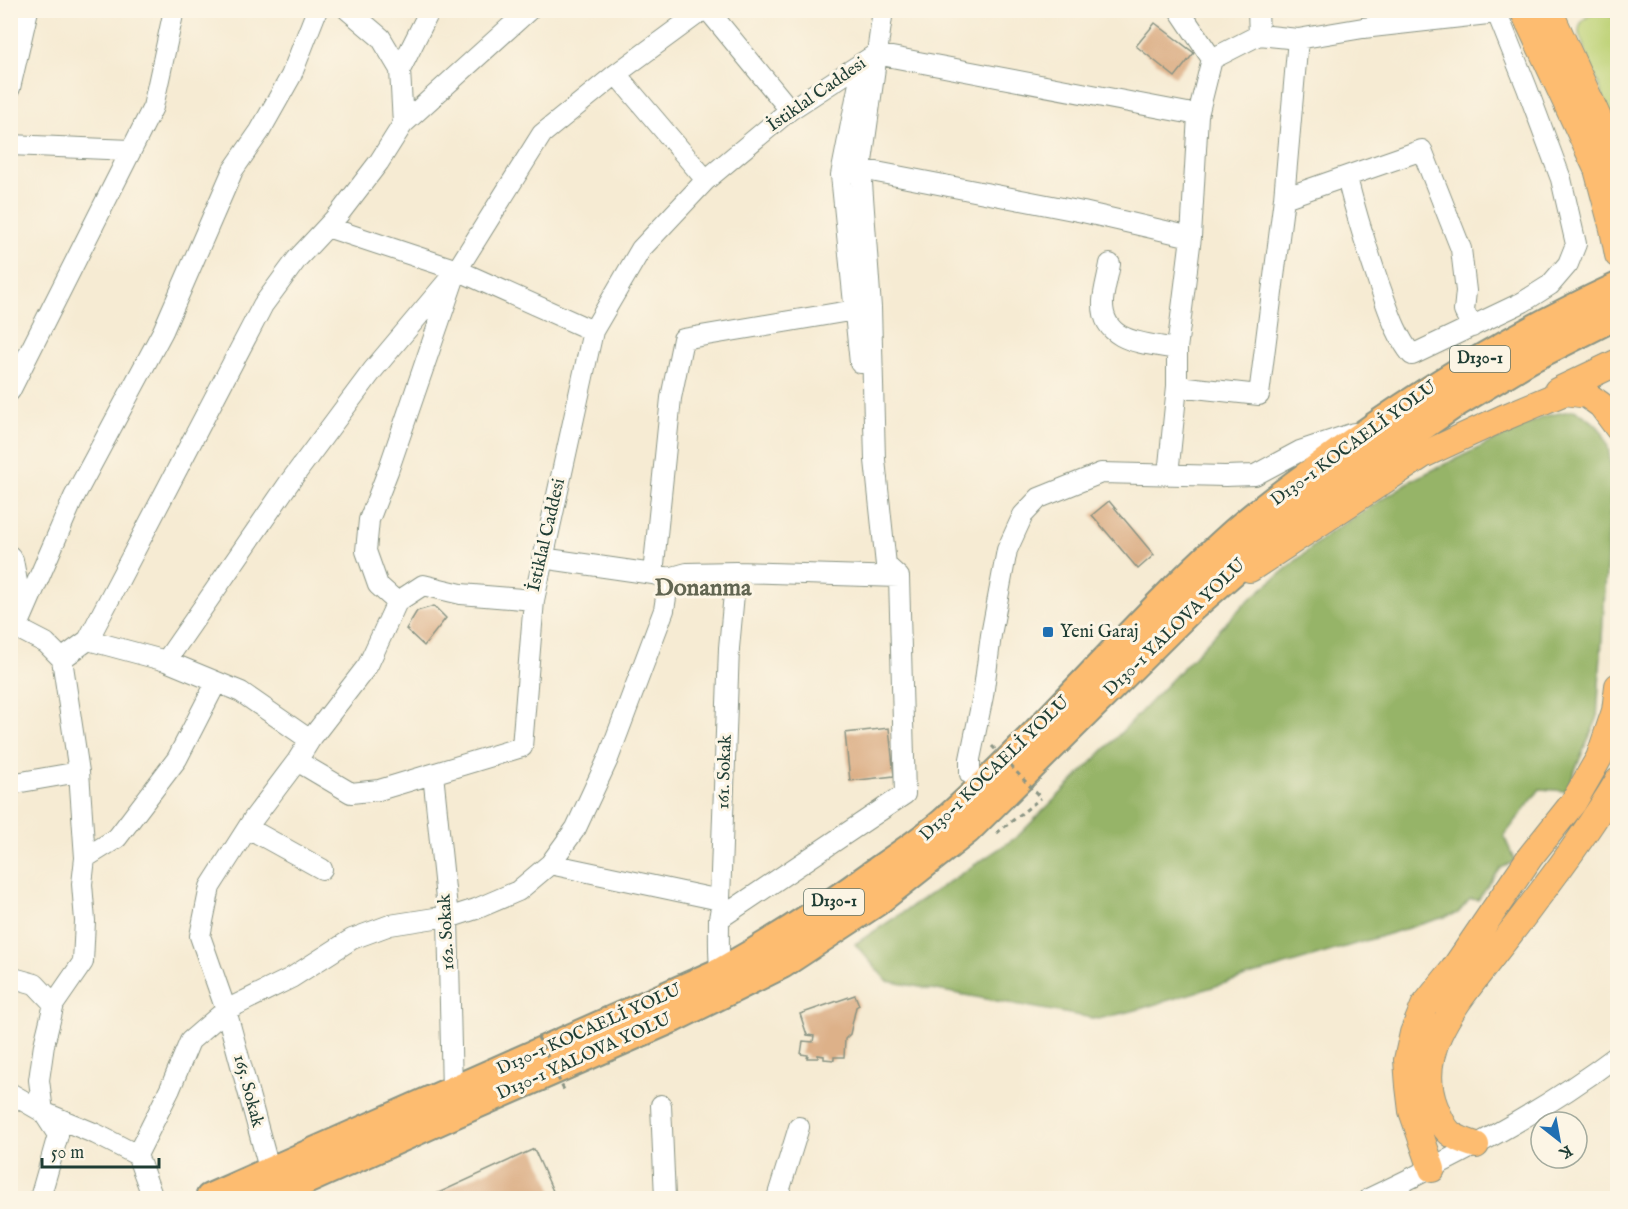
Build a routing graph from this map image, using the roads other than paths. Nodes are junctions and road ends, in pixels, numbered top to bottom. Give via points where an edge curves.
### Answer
1 (28, 10) edge
2 (174, 10) edge
3 (316, 10) edge
4 (348, 10) edge
5 (430, 10) edge
6 (529, 10) edge
7 (706, 10) edge
8 (874, 10) edge
9 (883, 10) edge
10 (1179, 10) edge
11 (1258, 10) edge
12 (1540, 14) edge
13 (1362, 19) edge
14 (1259, 35) junction
15 (1298, 39) junction
16 (869, 58) junction
17 (1212, 59) junction
18 (400, 70) junction
19 (616, 74) junction
20 (10, 88) edge
21 (789, 110) junction
22 (1198, 115) junction
23 (403, 123) junction
24 (10, 145) edge
25 (131, 150) junction
26 (1617, 165) edge
27 (861, 169) junction
28 (841, 175) junction
29 (1347, 178) junction
30 (706, 180) junction
31 (1284, 198) junction
32 (327, 227) junction
33 (1191, 237) junction
34 (1617, 255) edge
35 (1110, 264) dead end
36 (457, 270) junction
37 (1617, 286) edge
38 (863, 309) junction
39 (1617, 314) edge
40 (1472, 327) junction
41 (593, 331) junction
42 (1177, 349) junction
43 (1617, 362) edge
44 (1177, 386) junction
45 (10, 391) edge
46 (1387, 418) junction
47 (1503, 418) junction
48 (1617, 428) edge
49 (1168, 475) junction
50 (10, 556) edge
51 (542, 558) junction
52 (736, 572) junction
53 (661, 576) junction
54 (899, 577) junction
55 (534, 600) junction
56 (397, 602) junction
57 (1190, 609) junction
58 (14, 628) edge
59 (88, 640) junction
60 (62, 659) junction
61 (166, 661) junction
62 (216, 683) junction
63 (1617, 686) edge
64 (310, 740) junction
65 (297, 761) junction
66 (79, 772) junction
67 (433, 774) junction
68 (970, 774) dead end
69 (1617, 781) edge
70 (10, 784) edge
71 (248, 828) junction
72 (1530, 856) junction
73 (85, 858) junction
74 (550, 864) junction
75 (322, 868) dead end
76 (1555, 873) junction
77 (720, 910) junction
78 (448, 918) junction
79 (721, 972) junction
80 (10, 977) edge
81 (54, 1004) junction
82 (226, 1010) junction
83 (1617, 1055) edge
84 (452, 1090) junction
85 (10, 1093) edge
86 (661, 1105) dead end
87 (43, 1112) junction
88 (799, 1127) dead end
89 (1476, 1145) junction
90 (137, 1155) junction
91 (1432, 1169) junction
92 (268, 1185) edge
93 (237, 1193) edge
94 (40, 1198) edge
95 (153, 1198) edge
96 (210, 1198) edge
97 (665, 1198) edge
98 (777, 1198) edge
99 (1370, 1198) edge

1 - 20 street
2 - 25 street via 153,107
3 - 58 street via 291,76 233,170 163,331 74,497
4 - 18 street via 381,38
5 - 18 street
6 - 23 street
7 - 19 street
7 - 21 street
8 - 16 street
9 - 16 street
10 - 17 street
11 - 14 street
12 - 26 main road via 1611,146
12 - 34 main road via 1597,169
13 - 15 street
13 - 40 street via 1497,13 1561,179 1576,244 1568,264 1550,285
14 - 15 street
14 - 17 street
15 - 31 street
16 - 21 street, İstiklal Caddesi
16 - 22 street
16 - 27 street
16 - 28 street
17 - 22 street
18 - 23 street
19 - 30 street
19 - 36 street via 542,134
21 - 30 street, İstiklal Caddesi
22 - 33 street
23 - 32 street via 379,162
24 - 25 street
25 - 45 street
27 - 28 street
27 - 33 street
27 - 38 street
28 - 38 street
29 - 31 street
29 - 40 street via 1360,231 1401,342 1412,355
29 - 40 street via 1422,150 1461,249 1464,311
30 - 41 street, İstiklal Caddesi via 641,249
31 - 44 street via 1259,396
32 - 36 street
32 - 59 street via 263,305
33 - 42 street
35 - 42 street via 1103,303 1107,325 1122,339
36 - 41 street
36 - 56 street via 369,520 366,551 378,585
36 - 61 street via 373,370 291,480
37 - 46 highway, D130-1 KOCAELİ YOLU / D130-1 via 1500,348
38 - 53 street via 683,339 670,398
38 - 54 street via 886,565
39 - 57 highway, D130-1 YALOVA YOLU / D130-1 via 1520,364 1382,453 1311,503
41 - 51 street, İstiklal Caddesi
42 - 44 street
43 - 47 main road
44 - 49 street
46 - 49 street via 1300,451 1255,475
46 - 79 highway, D130-1 KOCAELİ YOLU / D130-1 via 1230,537 942,824 837,900
47 - 48 main road via 1565,392 1587,395 1602,405
47 - 57 main road via 1423,455
49 - 68 street via 1101,473 1039,498 1023,515 1007,550
50 - 58 street via 21,603
51 - 53 street
51 - 55 street, İstiklal Caddesi
52 - 53 street
52 - 54 street
52 - 77 street, 161. Sokak via 729,648
53 - 74 street via 664,610 608,759 576,828
54 - 77 street via 905,794
55 - 56 street, İstiklal Caddesi via 461,594 423,585
55 - 67 street via 522,747
56 - 64 street via 368,665
57 - 92 highway, D130-1 YALOVA YOLU / D130-1 via 968,830 876,902 782,964 673,1018 456,1113
58 - 60 street via 46,643
59 - 60 street
59 - 61 street
60 - 66 street
61 - 62 street
62 - 64 street via 241,692
62 - 73 street via 177,759 117,838
63 - 72 main road via 1615,711 1599,758 1573,803
64 - 65 street
65 - 67 street via 351,793 379,790
65 - 71 street
66 - 70 street
66 - 73 street
67 - 78 street, 162. Sokak
69 - 76 main road
71 - 75 street
71 - 82 street via 210,887 200,936
72 - 76 street via 1530,866 1539,874
72 - 91 main road via 1424,1006 1413,1033 1407,1060 1408,1086 1412,1111
73 - 81 street via 83,962
74 - 77 street
74 - 78 street via 518,891
76 - 89 main road via 1451,1010 1438,1036 1430,1064 1430,1095 1452,1137
77 - 79 street, 161. Sokak
78 - 82 street via 390,925 352,939 291,978
78 - 84 street, 162. Sokak
79 - 84 highway, D130-1 KOCAELİ YOLU / D130-1
80 - 81 street via 35,984
81 - 87 street via 39,1080
82 - 90 street via 190,1041
82 - 92 street, 165. Sokak
83 - 89 street via 1515,1125
84 - 92 highway, D130-1 KOCAELİ YOLU / D130-1
85 - 87 street
86 - 97 street
87 - 90 street
87 - 94 street via 58,1135
88 - 98 street
89 - 91 street
90 - 95 street
91 - 99 street
92 - 93 highway, D130-1 KOCAELİ YOLU / D130-1
93 - 96 highway, D130-1 KOCAELİ YOLU / D130-1

